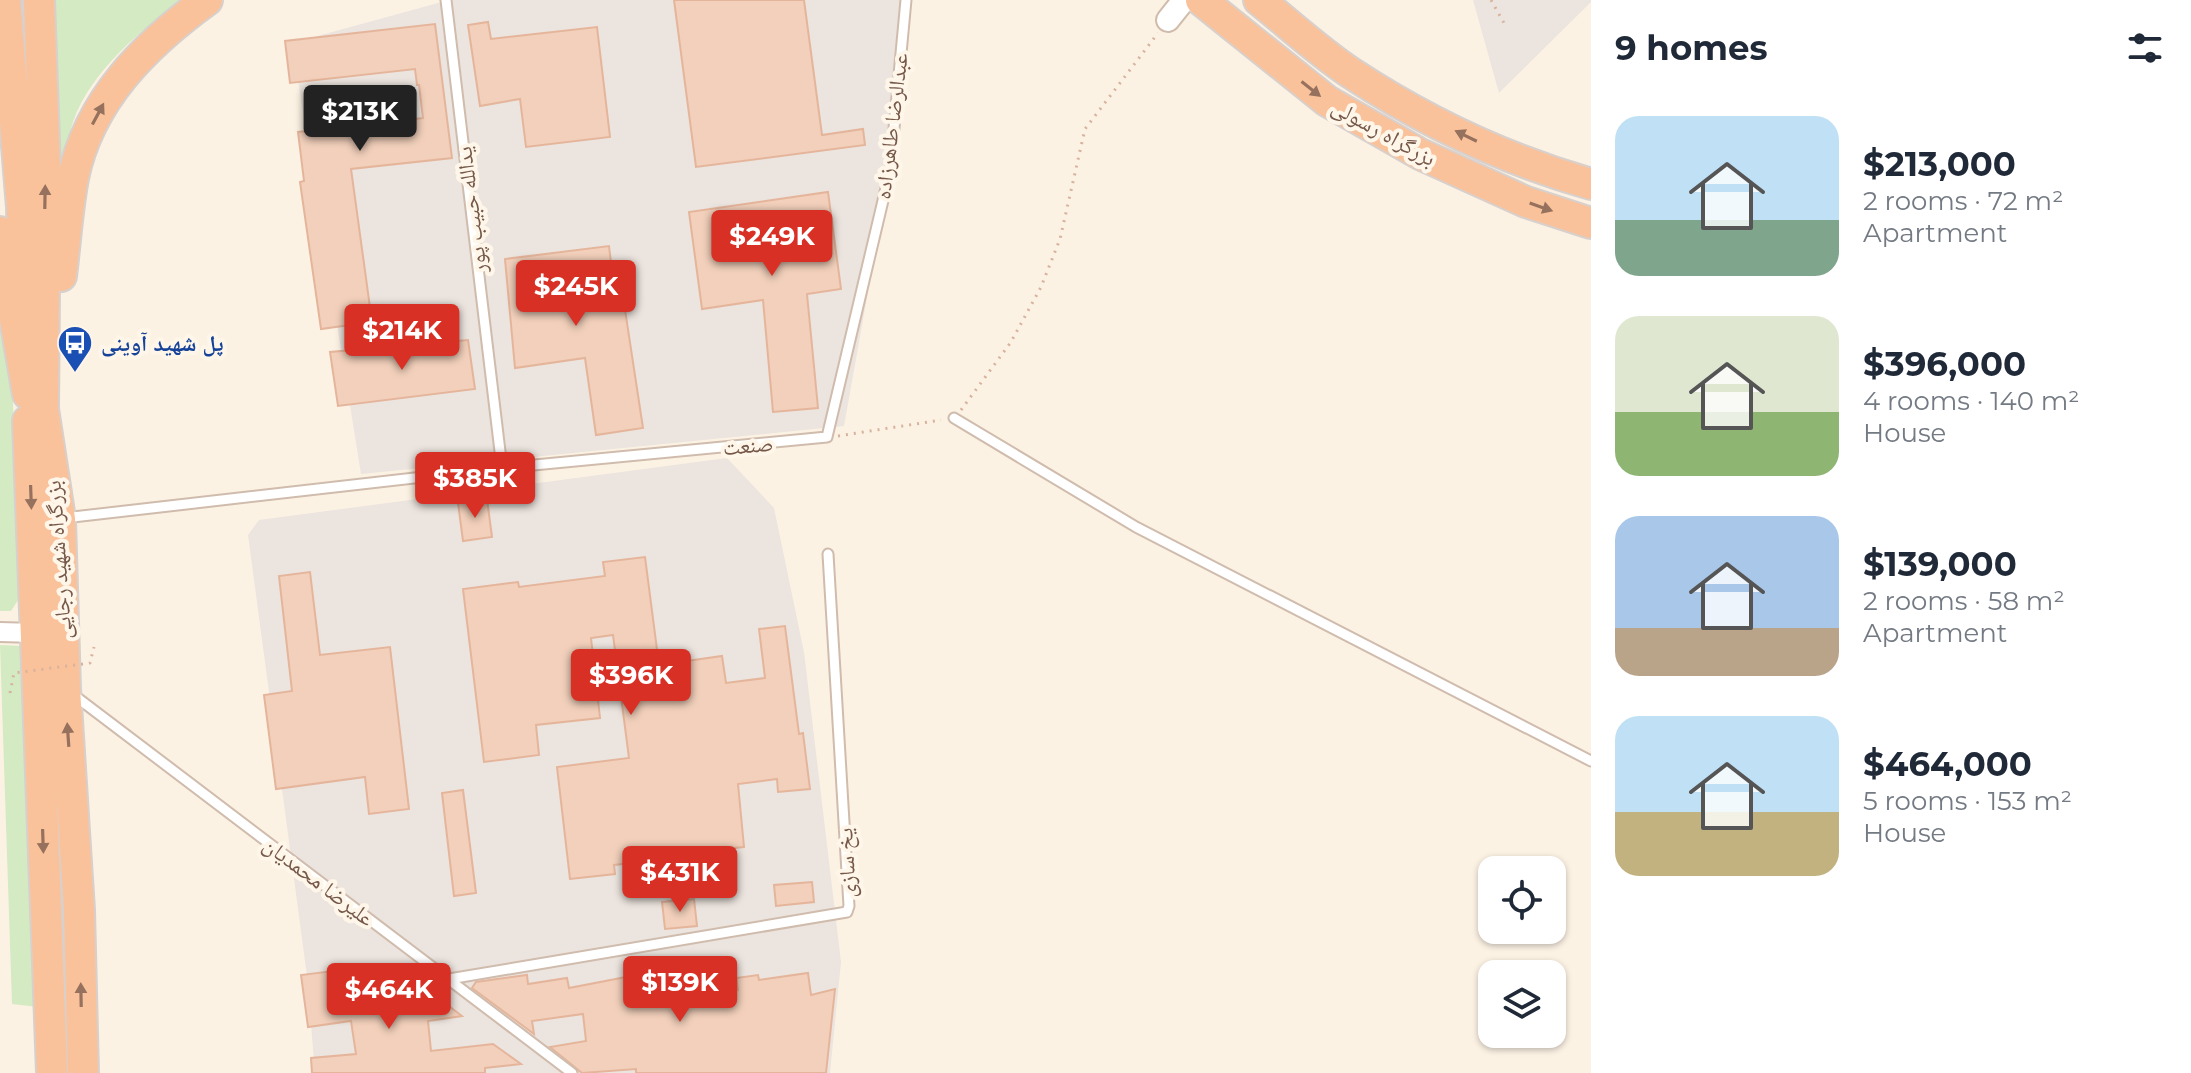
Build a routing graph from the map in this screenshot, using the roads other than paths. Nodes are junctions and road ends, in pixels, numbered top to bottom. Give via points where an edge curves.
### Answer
1 (5, 0) edge
2 (39, 0) edge
3 (207, 0) edge
4 (446, 0) edge
5 (906, 0) edge
6 (1184, 0) edge
7 (1201, 0) edge
8 (1269, 8) edge
9 (1168, 20) road end
10 (1591, 184) edge
11 (1591, 223) edge
12 (0, 232) edge
13 (35, 402) junction
14 (954, 418) road end
15 (827, 437) joint
16 (502, 468) junction
17 (60, 519) junction
18 (828, 554) dead end
19 (0, 632) edge
20 (35, 633) junction
21 (65, 689) junction
22 (1591, 761) edge
23 (449, 979) junction
24 (52, 1073) edge
25 (83, 1073) edge
26 (572, 1073) edge

1 - 13 highway, بزرگراه شهید رجایی
13 -> 2 highway, بزرگراه شهید رجایی via 45,169
13 -> 3 highway via 73,176 83,148 114,86 137,58
4 - 16 lane, یدالله حبیب پور
5 - 15 lane, عبدالرضا طاهرزاده via 890,171
6 - 9 street
7 -> 11 highway, بزرگراه رسولی via 1327,101 1420,154 1526,202
10 -> 8 highway, بزرگراه رسولی via 1497,151 1412,111 1349,71
12 - 13 highway
13 - 17 highway, بزرگراه شهید رجایی
13 -> 20 highway, بزرگراه شهید رجایی
14 - 22 lane via 1136,527
15 - 16 lane, صنعت
16 - 17 lane, صنعت
17 - 21 highway, بزرگراه شهید رجایی
18 - 23 lane, یخ سازی via 847,912
19 - 20 street
20 -> 24 highway, بزرگراه شهید رجایی
21 - 23 lane, علیرضا محمدیان
25 -> 21 highway, بزرگراه شهید رجایی
23 - 26 lane, علیرضا محمدیان

